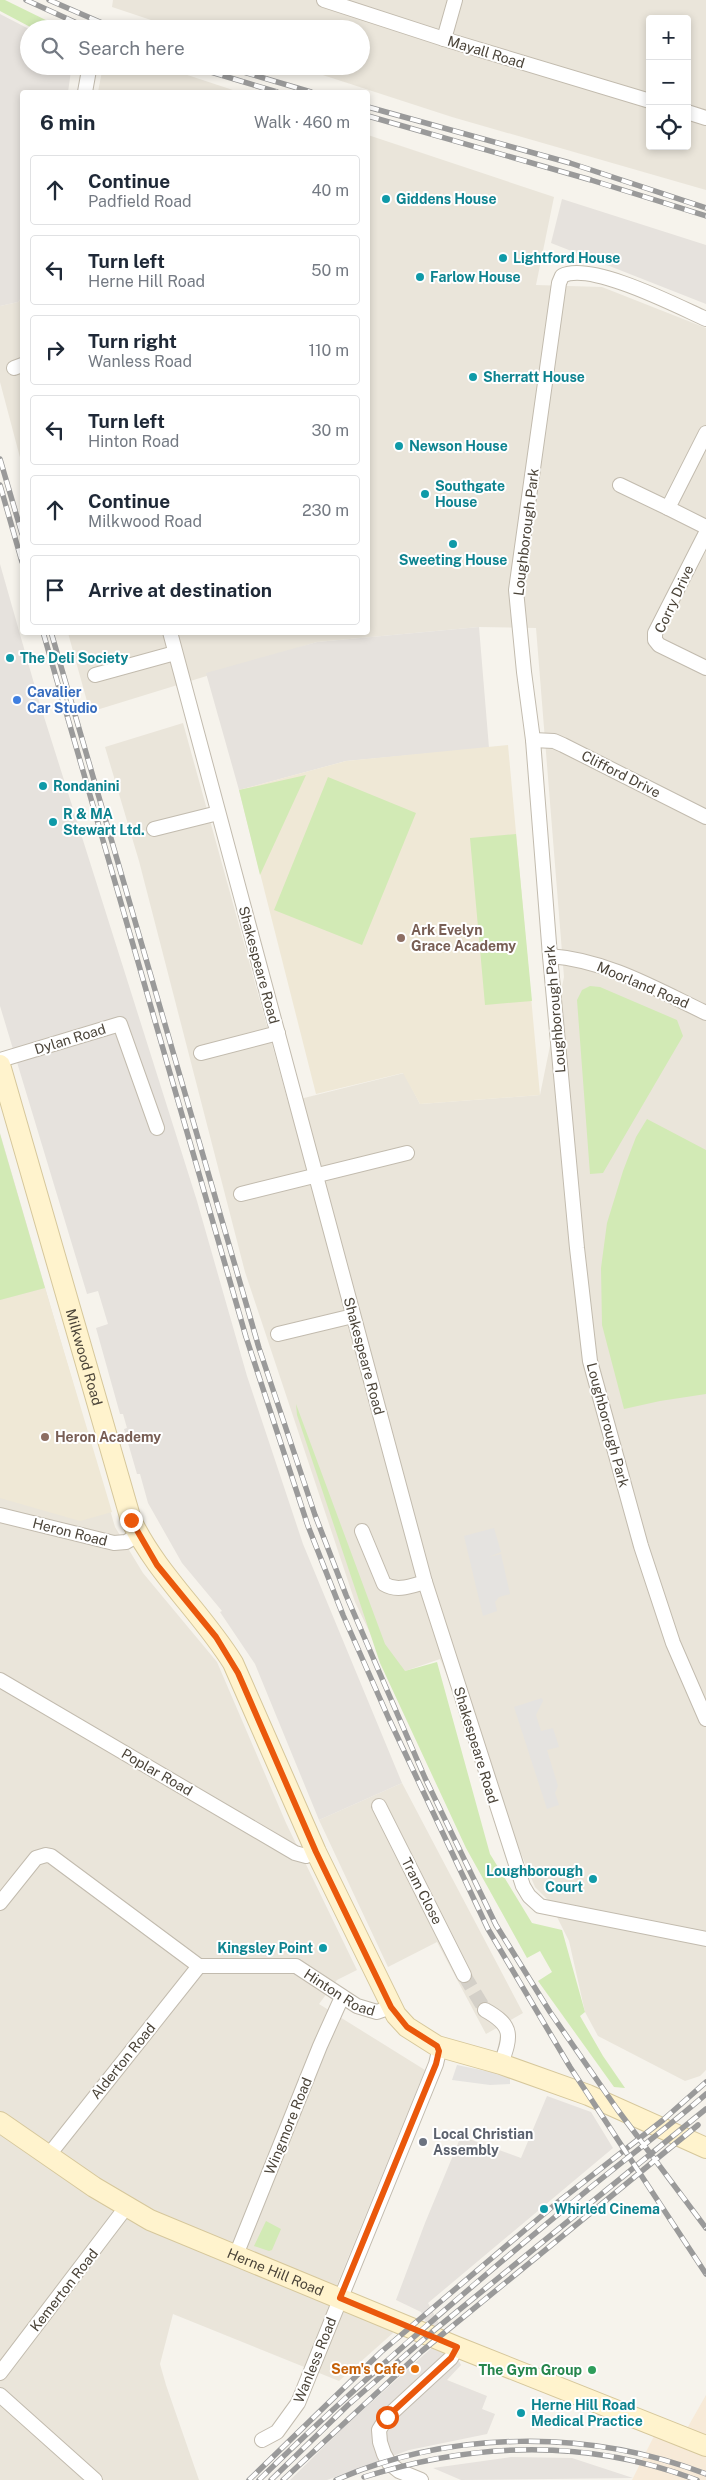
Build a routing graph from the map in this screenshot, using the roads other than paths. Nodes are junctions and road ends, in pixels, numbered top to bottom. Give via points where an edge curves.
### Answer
1 (324, 0) edge
2 (455, 0) edge
3 (444, 40) junction
4 (88, 75) edge
5 (85, 90) edge
6 (646, 100) edge
7 (691, 113) edge
8 (706, 118) edge
9 (706, 319) edge
10 (706, 433) edge
11 (620, 485) dead end
12 (668, 508) junction
13 (706, 527) edge
14 (706, 533) edge
15 (171, 635) edge
16 (175, 653) junction
17 (706, 668) edge
18 (94, 675) dead end
19 (534, 740) junction
20 (218, 813) junction
21 (706, 817) edge
22 (154, 829) dead end
23 (550, 956) junction
24 (706, 1013) edge
25 (278, 1033) junction
26 (201, 1053) dead end
27 (0, 1060) edge
28 (0, 1065) edge
29 (157, 1128) dead end
30 (406, 1153) dead end
31 (316, 1176) junction
32 (241, 1194) dead end
33 (353, 1316) junction
34 (278, 1334) dead end
35 (0, 1515) edge
36 (362, 1531) dead end
37 (138, 1535) junction
38 (425, 1582) junction
39 (0, 1680) edge
40 (703, 1702) edge
41 (706, 1719) edge
42 (379, 1806) dead end
43 (316, 1852) junction
44 (0, 1903) edge
45 (706, 1939) edge
46 (199, 1966) junction
47 (464, 1975) tunnel mouth
48 (342, 1998) junction
49 (391, 2007) junction
50 (486, 2010) tunnel mouth
51 (437, 2046) junction
52 (500, 2064) junction
53 (0, 2122) edge
54 (706, 2148) edge
55 (48, 2156) junction
56 (127, 2206) junction
57 (236, 2255) junction
58 (340, 2298) junction
59 (457, 2347) junction
60 (0, 2373) edge
61 (0, 2396) edge
62 (262, 2440) dead end
63 (706, 2446) edge
64 (94, 2480) edge
65 (421, 2480) edge

1 - 3 street, Mayall Road
2 - 3 street
3 - 6 street, Mayall Road
4 - 5 street
7 - 8 street
9 - 19 street, Loughborough Park via 641,289 613,281 570,272 562,276 559,283 516,590
10 - 12 street
11 - 12 street
12 - 13 street
14 - 17 street, Corry Drive via 655,633 655,640
15 - 16 street, Shakespeare Road
16 - 18 street
16 - 20 street, Shakespeare Road
19 - 21 street, Clifford Drive via 563,745
19 - 23 street, Loughborough Park
20 - 22 street
20 - 25 street, Shakespeare Road
23 - 24 street, Moorland Road via 609,969
23 - 40 street, Loughborough Park via 590,1362 673,1643
25 - 26 street
25 - 31 street, Shakespeare Road
27 - 29 street, Dylan Road via 120,1024
28 - 37 main road, Milkwood Road via 123,1494
30 - 31 street
31 - 32 street
31 - 33 street, Shakespeare Road
33 - 34 street
33 - 38 street, Shakespeare Road
35 - 37 street, Heron Road via 114,1543 126,1542
36 - 38 street via 384,1584 400,1588
37 - 43 main road, Milkwood Road via 162,1573 212,1632 233,1663
38 - 45 street, Shakespeare Road via 503,1829 529,1896 540,1906 557,1911
39 - 43 street, Poplar Road via 295,1853 306,1856
40 - 41 street, Loughborough Park
42 - 47 street, Tram Close
43 - 49 main road, Milkwood Road
44 - 46 street via 36,1858 51,1856
46 - 48 street, Hinton Road via 296,1966
46 - 55 street, Alderton Road
48 - 49 street, Hinton Road via 369,2010 381,2012
48 - 57 street, Wingmore Road
49 - 51 main road, Hinton Road via 407,2027
50 - 52 street via 500,2018 508,2029 509,2038
51 - 52 main road, Hinton Road
51 - 58 street, Wanless Road via 436,2064
52 - 54 main road, Hinton Road via 588,2095
53 - 55 main road, Herne Hill Road
55 - 56 main road, Herne Hill Road
56 - 57 main road, Herne Hill Road via 172,2230
56 - 60 street, Kemerton Road
57 - 58 main road, Herne Hill Road
58 - 59 main road, Herne Hill Road
58 - 62 street, Wanless Road via 298,2403 277,2432
59 - 63 main road, Herne Hill Road
59 - 65 street via 451,2358 387,2417 379,2430 380,2442 389,2463
61 - 64 street

